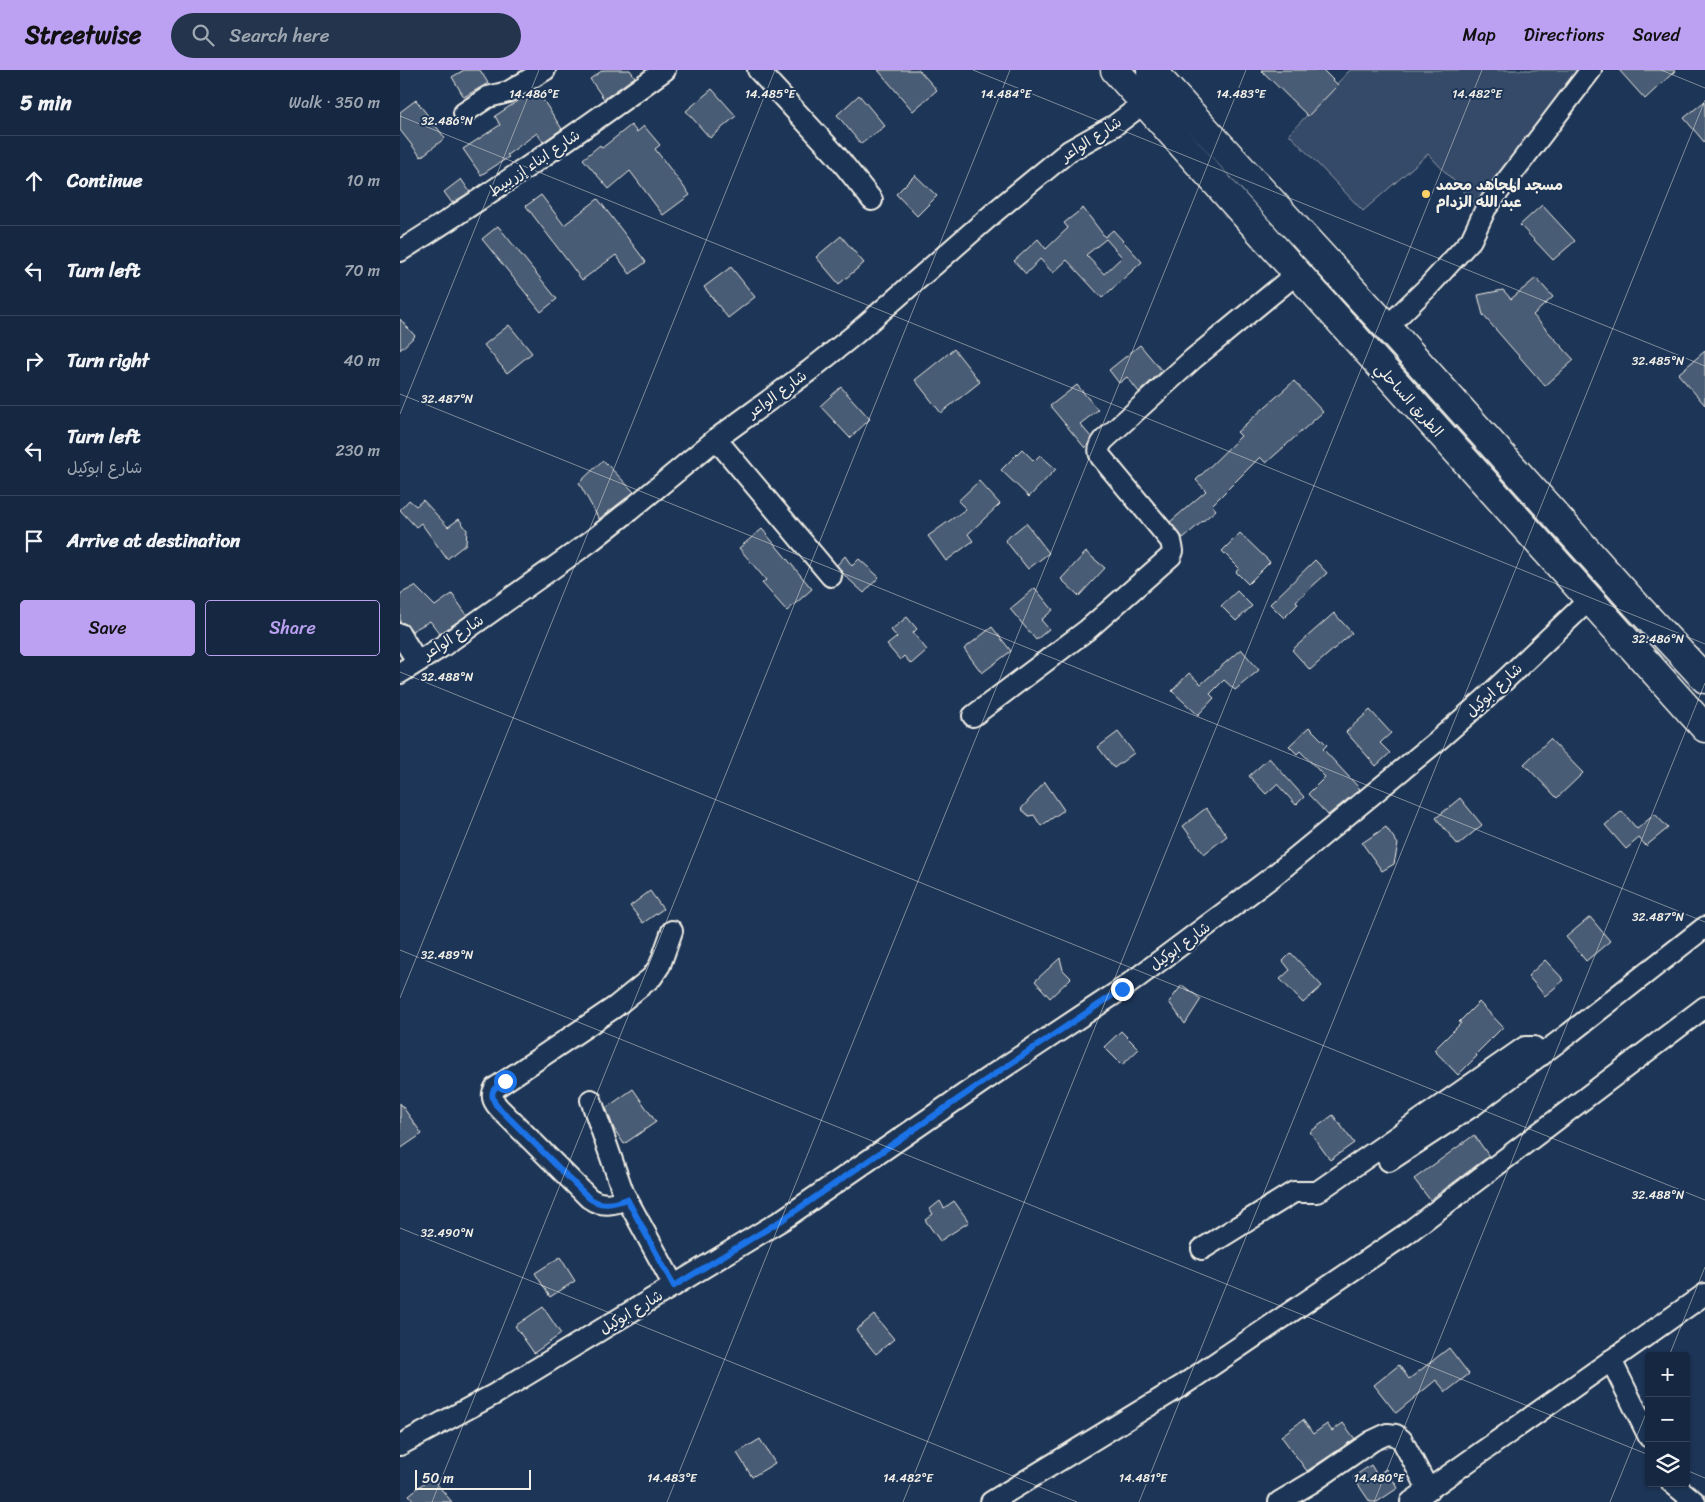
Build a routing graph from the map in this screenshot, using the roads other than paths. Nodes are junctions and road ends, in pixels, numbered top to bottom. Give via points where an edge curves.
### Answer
1 (545, 70) edge
2 (665, 70) edge
3 (758, 70) edge
4 (1115, 70) edge
5 (1151, 70) edge
6 (1591, 70) edge
7 (1144, 103) junction
8 (464, 113) dead end
9 (872, 200) dead end
10 (400, 251) edge
11 (1296, 274) junction
12 (1387, 327) junction
13 (716, 439) junction
14 (830, 576) dead end
15 (1590, 599) junction
16 (400, 634) edge
17 (417, 661) junction
18 (400, 672) edge
19 (1705, 679) edge
20 (973, 716) dead end
21 (1705, 728) edge
22 (1705, 926) edge
23 (672, 931) dead end
24 (1705, 1007) edge
25 (1542, 1054) junction
26 (591, 1100) dead end
27 (1389, 1161) dead end
28 (627, 1199) junction
29 (1202, 1249) dead end
30 (674, 1286) junction
31 (1705, 1294) edge
32 (1611, 1360) junction
33 (1645, 1429) edge
34 (400, 1445) edge
35 (1677, 1487) edge
36 (1428, 1490) junction
37 (991, 1502) edge
38 (1279, 1502) edge
39 (1411, 1502) edge
40 (1695, 1502) edge

1 - 8 street via 508,92 488,97
2 - 10 street, شارع ابناء إزريبيط via 578,133
3 - 9 street via 836,155
4 - 7 highway, الطريق الساحلي
5 - 12 highway
6 - 12 street via 1486,208 1470,240
7 - 11 highway, الطريق الساحلي
7 - 13 street, شارع الواعر via 1069,151 846,341
11 - 15 highway, الطريق الساحلي
11 - 20 street via 1193,359 1099,447 1101,457 1171,541 1171,556 1087,630
12 - 19 highway
13 - 14 street
13 - 17 street, شارع الواعر via 591,541
15 - 21 highway, الطريق الساحلي
15 - 30 street, شارع ابوكيل via 1460,722 1208,926 1122,989 782,1220
16 - 17 street
17 - 18 street, شارع الواعر
22 - 25 street
23 - 28 street via 660,965 652,977 615,1007 495,1088 492,1094 501,1110 589,1198 604,1204
24 - 37 street via 1406,1234 1183,1386
25 - 27 street via 1474,1105
25 - 29 street via 1534,1047 1524,1047 1317,1192 1294,1192
26 - 28 street
28 - 30 street
30 - 34 street, شارع ابوكيل via 495,1394
31 - 32 street
32 - 33 street
32 - 36 street
35 - 40 street
36 - 38 street via 1402,1440 1387,1434
36 - 39 street

